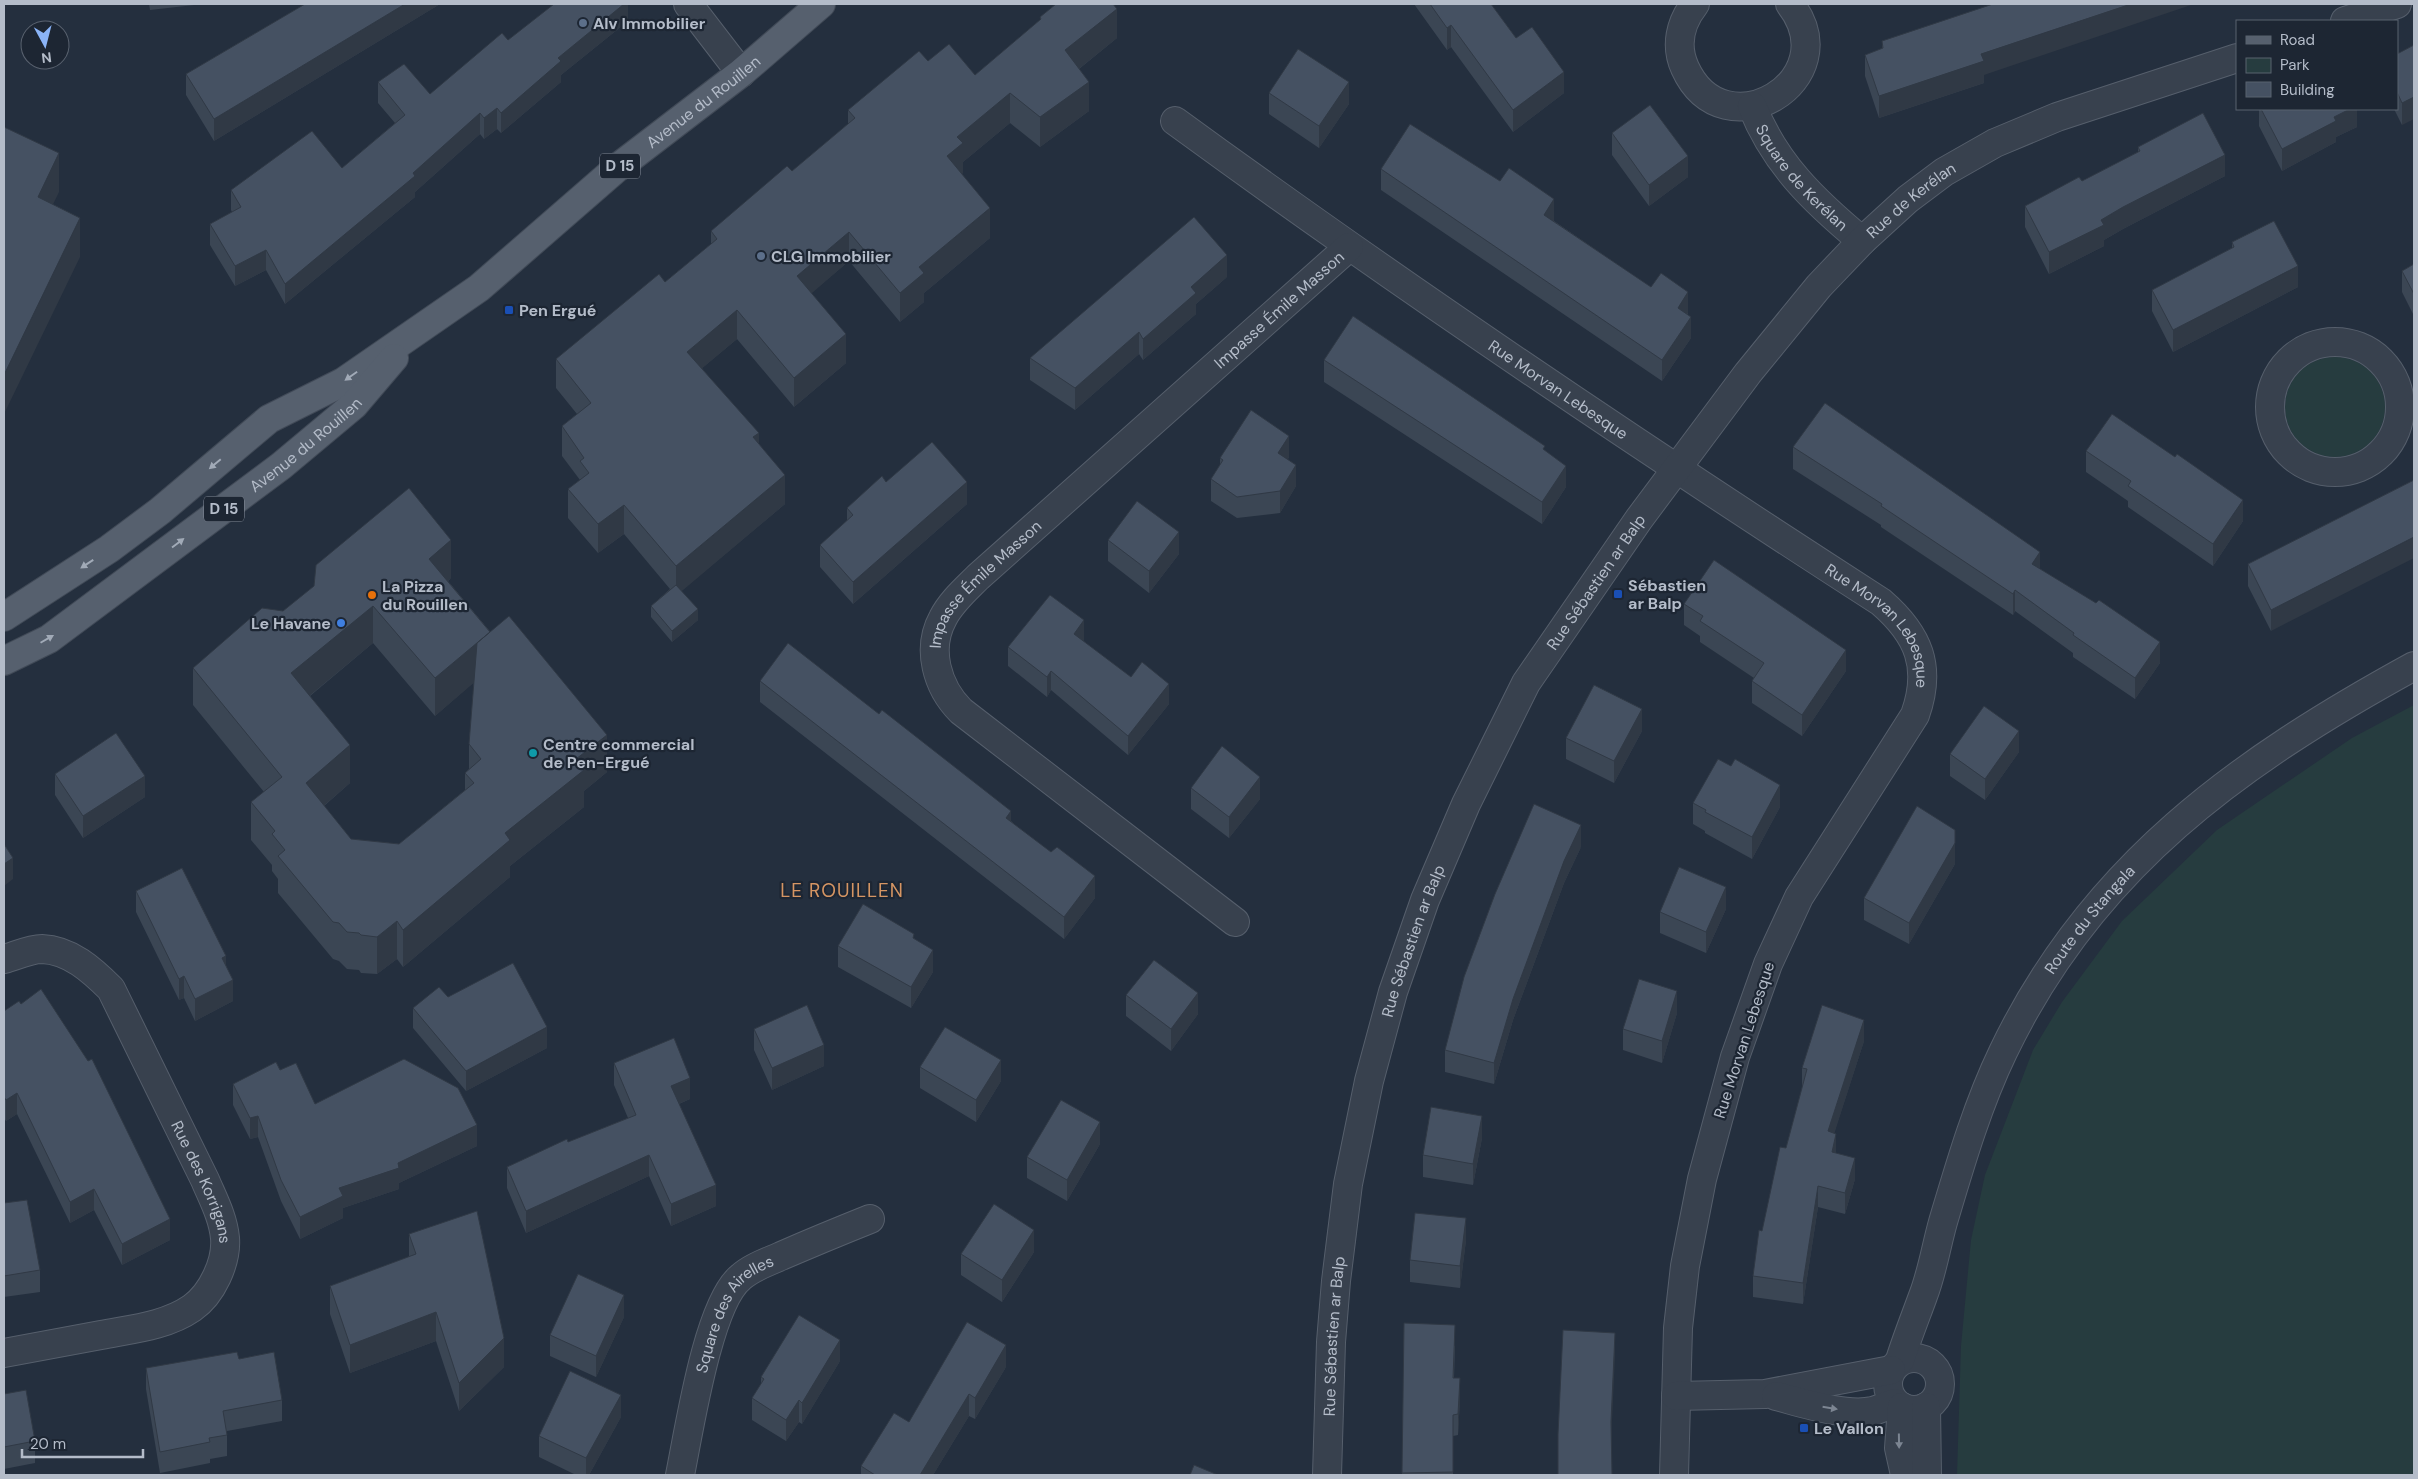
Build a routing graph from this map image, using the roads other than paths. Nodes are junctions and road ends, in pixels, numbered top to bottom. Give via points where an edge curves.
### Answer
1 (688, 4) edge
2 (822, 4) edge
3 (1695, 4) edge
4 (1790, 4) edge
5 (2397, 4) edge
6 (2348, 20) edge
7 (2236, 58) edge
8 (741, 72) junction
9 (1752, 106) junction
10 (1175, 121) dead end
11 (1862, 241) junction
12 (1349, 247) junction
13 (420, 329) junction
14 (2406, 429) edge
15 (1675, 469) junction
16 (4, 617) edge
17 (4, 661) edge
18 (2414, 666) edge
19 (1235, 922) dead end
20 (4, 959) edge
21 (870, 1219) dead end
22 (1923, 1296) junction
23 (4, 1353) edge
24 (1929, 1362) junction
25 (1895, 1365) junction
26 (1765, 1394) junction
27 (1676, 1396) junction
28 (1908, 1406) junction
29 (680, 1475) edge
30 (1328, 1475) edge
31 (1674, 1475) edge
32 (1904, 1475) edge
33 (1927, 1475) edge

1 - 8 street
2 - 8 main road, Avenue du Rouillen / D 15
3 - 9 street, Square de Kerélan via 1683,25 1679,45 1681,59 1691,80 1700,90 1726,105
4 - 9 street, Square de Kerélan via 1797,13 1805,44 1800,68 1795,79 1775,98
5 - 6 street
7 - 11 street, Rue de Kerélan via 2058,117 1995,143 1926,185
8 - 13 main road, Avenue du Rouillen / D 15 via 617,168 479,288
9 - 11 street, Square de Kerélan via 1779,159 1827,212
10 - 12 street, Rue Morvan Lebesque
11 - 15 street, Rue de Kerélan via 1780,333
12 - 15 street, Rue Morvan Lebesque
12 - 19 street, Impasse Émile Masson via 978,577 944,616 935,639 938,675 957,706
13 -> 16 main road, Avenue du Rouillen / D 15 via 343,382 269,419 160,511 109,549
17 -> 13 main road, Avenue du Rouillen / D 15 via 49,639 281,466 354,406
14 - 14 street via 2369,463 2349,471 2329,472 2308,467 2291,455 2278,438 2271,418 2270,397 2275,380 2285,364 2316,344 2334,341 2353,344 2384,362 2394,378
15 - 27 street, Rue Morvan Lebesque via 1901,619 1914,639 1921,660 1923,682 1915,716 1799,897 1752,1006 1711,1141 1689,1245 1680,1297
15 - 30 street, Rue Sébastien ar Balp via 1526,682 1443,853 1405,952 1370,1081 1348,1184 1332,1342
18 - 22 street, Route du Stangala via 2284,742 2184,816 2132,866 2082,923 2023,1012 2002,1054 1957,1176
20 - 23 street, Rue des Korrigans via 41,949 72,957 91,969 111,989 205,1180 219,1212 225,1239 221,1265 208,1293 193,1308 176,1317 134,1329
21 - 29 street, Square des Airelles via 760,1266 732,1284 723,1300 706,1352
22 - 24 street, Route du Stangala
22 - 25 street, Route du Stangala
24 - 25 street via 1912,1357
24 - 28 street via 1935,1368 1940,1385 1934,1401
25 - 26 street
25 - 28 street via 1887,1387
26 - 27 street
26 -> 28 street via 1860,1412
27 - 31 street, Rue Morvan Lebesque
28 -> 32 street via 1899,1448
28 - 33 street

